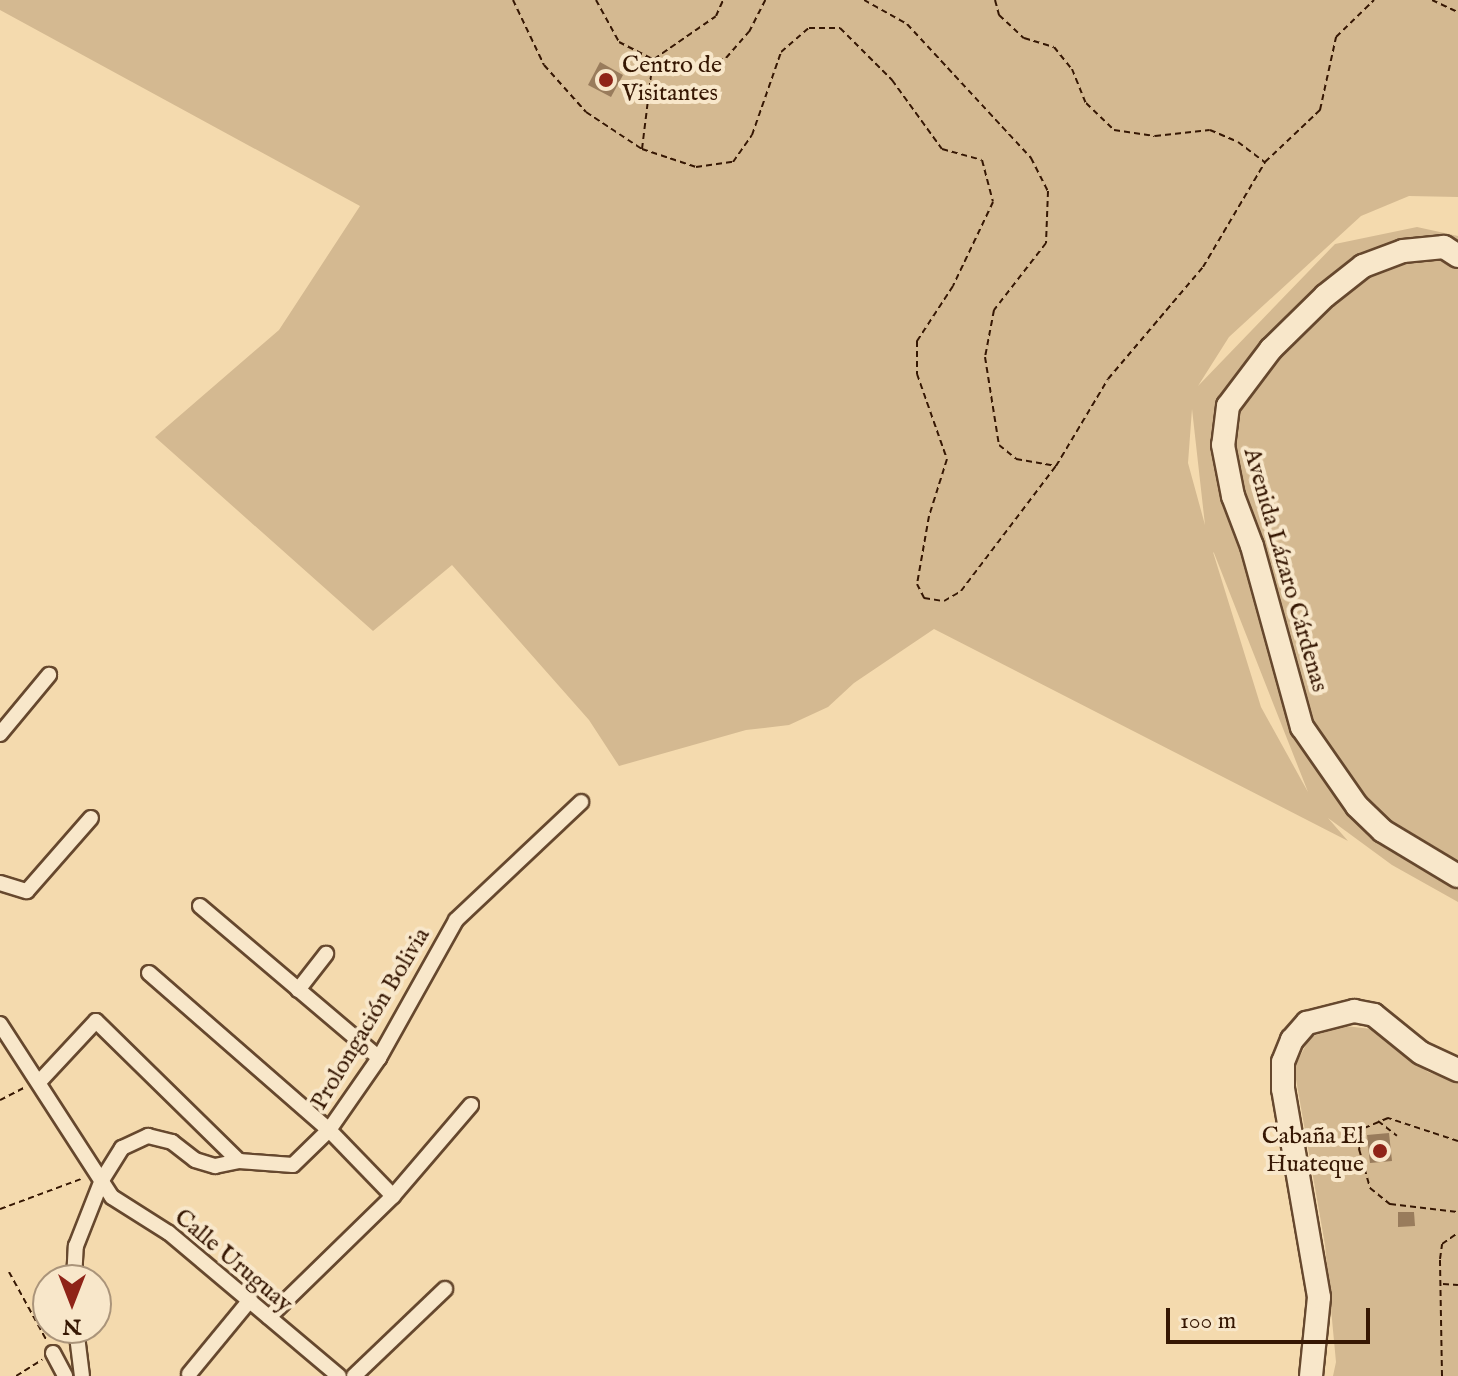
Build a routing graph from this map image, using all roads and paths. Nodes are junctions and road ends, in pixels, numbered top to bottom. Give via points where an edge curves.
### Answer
1 (513, 0) edge
2 (596, 0) edge
3 (723, 0) edge
4 (765, 0) edge
5 (864, 0) edge
6 (995, 0) edge
7 (1374, 0) edge
8 (1432, 0) edge
9 (1458, 12) edge
10 (653, 59) junction
11 (642, 149) junction
12 (1265, 162) junction
13 (1458, 256) edge
14 (1056, 466) junction
15 (49, 675) dead end
16 (0, 734) edge
17 (581, 802) dead end
18 (91, 818) dead end
19 (1458, 876) edge
20 (0, 883) edge
21 (200, 906) dead end
22 (326, 954) dead end
23 (149, 973) dead end
24 (298, 990) junction
25 (0, 1024) edge
26 (379, 1058) junction
27 (1458, 1070) edge
28 (40, 1081) junction
29 (0, 1100) edge
30 (471, 1105) dead end
31 (1378, 1120) junction
32 (329, 1130) junction
33 (1397, 1136) dead end
34 (1458, 1141) edge
35 (1367, 1142) dead end
36 (1361, 1143) junction
37 (239, 1161) junction
38 (99, 1176) junction
39 (393, 1196) junction
40 (0, 1209) edge
41 (1458, 1212) edge
42 (1458, 1233) edge
43 (75, 1264) edge
44 (9, 1272) dead end
45 (1442, 1284) junction
46 (1458, 1285) edge
47 (445, 1289) dead end
48 (250, 1300) junction
49 (269, 1317) junction
50 (78, 1344) edge
51 (53, 1353) junction
52 (186, 1372) edge
53 (16, 1376) edge
54 (65, 1376) edge
55 (82, 1376) edge
56 (339, 1376) edge
57 (354, 1376) edge
58 (1311, 1376) edge
59 (1442, 1376) edge

1 - 11 path via 544,65 586,112
2 - 10 path via 619,42
3 - 10 path via 716,16
4 - 10 path via 749,32 726,58 699,69
5 - 14 path via 907,24 1031,158 1048,191 1046,243 994,310 985,357 999,445 1016,459
6 - 12 path via 999,15 1024,38 1054,47 1072,69 1086,103 1114,130 1155,136 1210,130
7 - 12 path via 1336,37 1320,110
8 - 9 path
10 - 11 path
11 - 14 path via 696,167 733,162 752,135 781,52 809,28 840,28 892,80 942,149 982,160 993,202 953,286 917,341 917,374 947,459 929,516 917,584 924,598 944,601 961,591
12 - 14 path via 1203,267 1108,379
13 - 19 main road, Avenida Lázaro Cárdenas via 1444,247 1403,251 1363,266 1325,296 1271,349 1228,406 1223,445 1302,727 1357,806 1383,831
15 - 16 street
17 - 26 street, Prolongación Bolivia via 456,920
18 - 20 street via 27,891
21 - 24 street
22 - 24 street
23 - 32 street
24 - 26 street
25 - 28 street, Calle Uruguay
26 - 32 street, Prolongación Bolivia
27 - 58 main road via 1421,1053 1374,1015 1354,1011 1307,1023 1292,1040 1283,1062 1283,1089 1319,1297
28 - 29 path
28 - 37 street via 96,1021
28 - 38 street, Calle Uruguay
30 - 39 street
31 - 33 path
31 - 34 path
31 - 36 path via 1364,1128
32 - 37 street, Prolongación Bolivia via 293,1165
32 - 39 street
35 - 36 path
36 - 41 path via 1370,1188 1390,1204
37 - 38 street, Prolongación Bolivia via 215,1166 195,1160 172,1142 148,1136 122,1148
38 - 40 path
38 - 43 street, Prolongación Bolivia
38 - 48 street, Calle Uruguay via 112,1197 169,1233
39 - 49 street
42 - 45 path via 1442,1244
44 - 51 path
45 - 46 path
45 - 59 path
47 - 57 street
48 - 49 street, Calle Uruguay
48 - 52 street
49 - 56 street, Calle Uruguay
50 - 55 street
51 - 53 path
51 - 54 street

